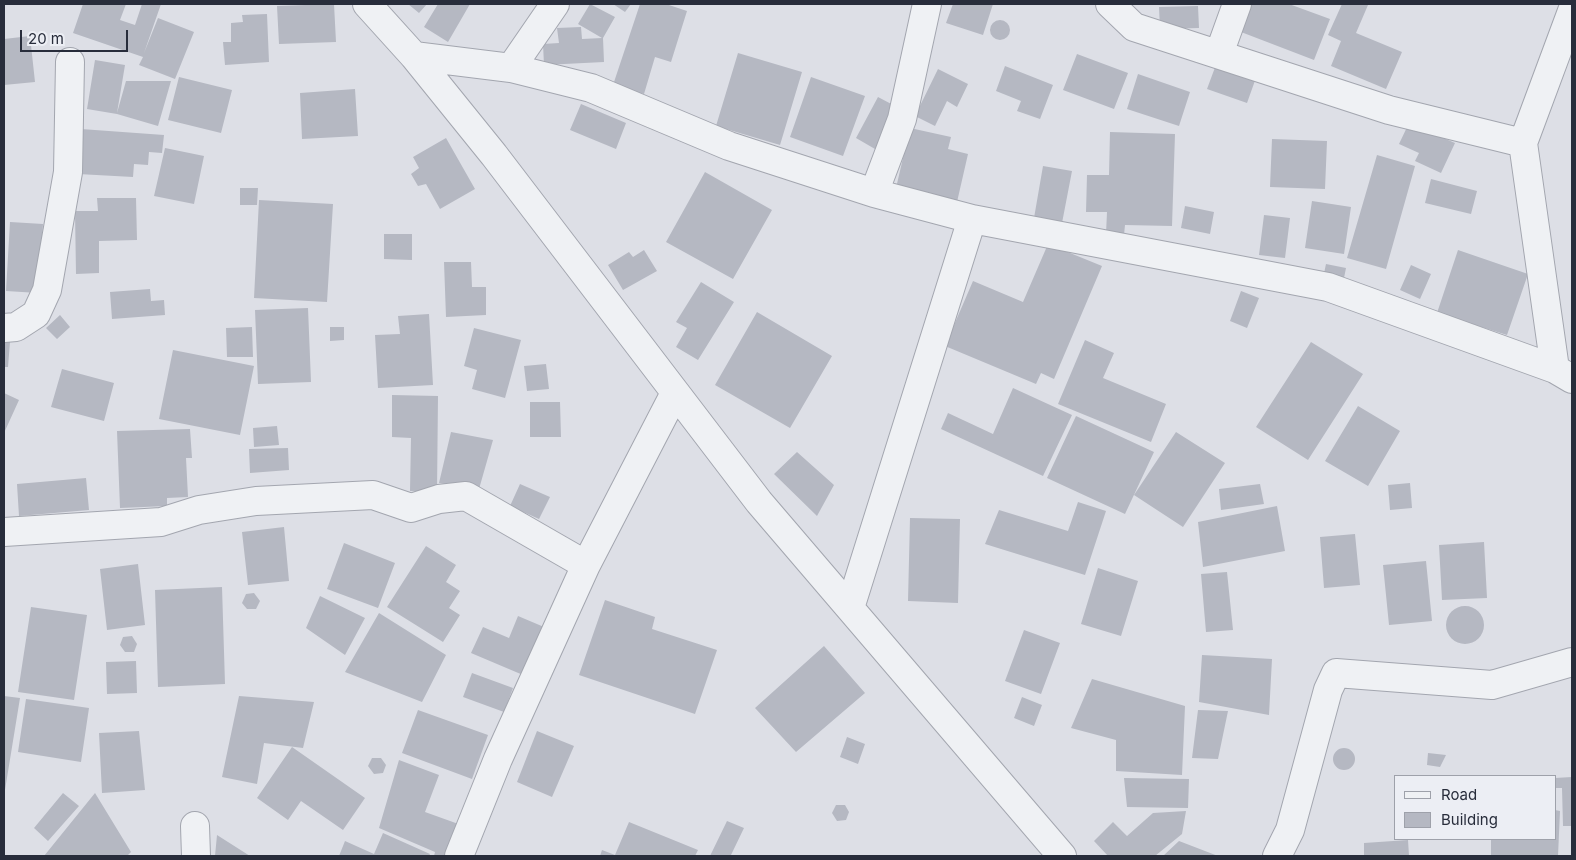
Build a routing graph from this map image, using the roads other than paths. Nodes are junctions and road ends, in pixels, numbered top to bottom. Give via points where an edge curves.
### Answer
1 (368, 4) edge
2 (555, 4) edge
3 (927, 4) edge
4 (1110, 4) edge
5 (1237, 4) edge
6 (1572, 11) edge
7 (1219, 54) junction
8 (414, 56) junction
9 (70, 62) dead end
10 (510, 68) junction
11 (1523, 143) junction
12 (874, 193) junction
13 (972, 219) junction
14 (4, 328) edge
15 (1564, 374) edge
16 (675, 393) junction
17 (4, 532) edge
18 (586, 565) junction
19 (850, 608) junction
20 (1572, 662) edge
21 (195, 826) dead end
22 (196, 856) edge
23 (459, 856) edge
24 (1062, 856) edge
25 (1277, 856) edge

1 - 8 street
2 - 10 street
3 - 12 street via 902,119
4 - 7 street via 1134,27
5 - 7 street
6 - 11 street
7 - 11 street via 1389,110
8 - 10 street
8 - 16 street via 500,162
9 - 14 street via 68,172 47,290 36,314 16,327
10 - 12 street via 591,88 729,146
11 - 15 street
12 - 13 street
13 - 15 street via 1328,287
13 - 19 street
16 - 18 street
16 - 19 street via 759,502
17 - 18 street via 161,522 199,510 256,501 373,495 411,508 439,499 466,496
18 - 23 street via 498,759
19 - 24 street
20 - 25 street via 1492,685 1336,673 1328,690 1290,830
21 - 22 street

